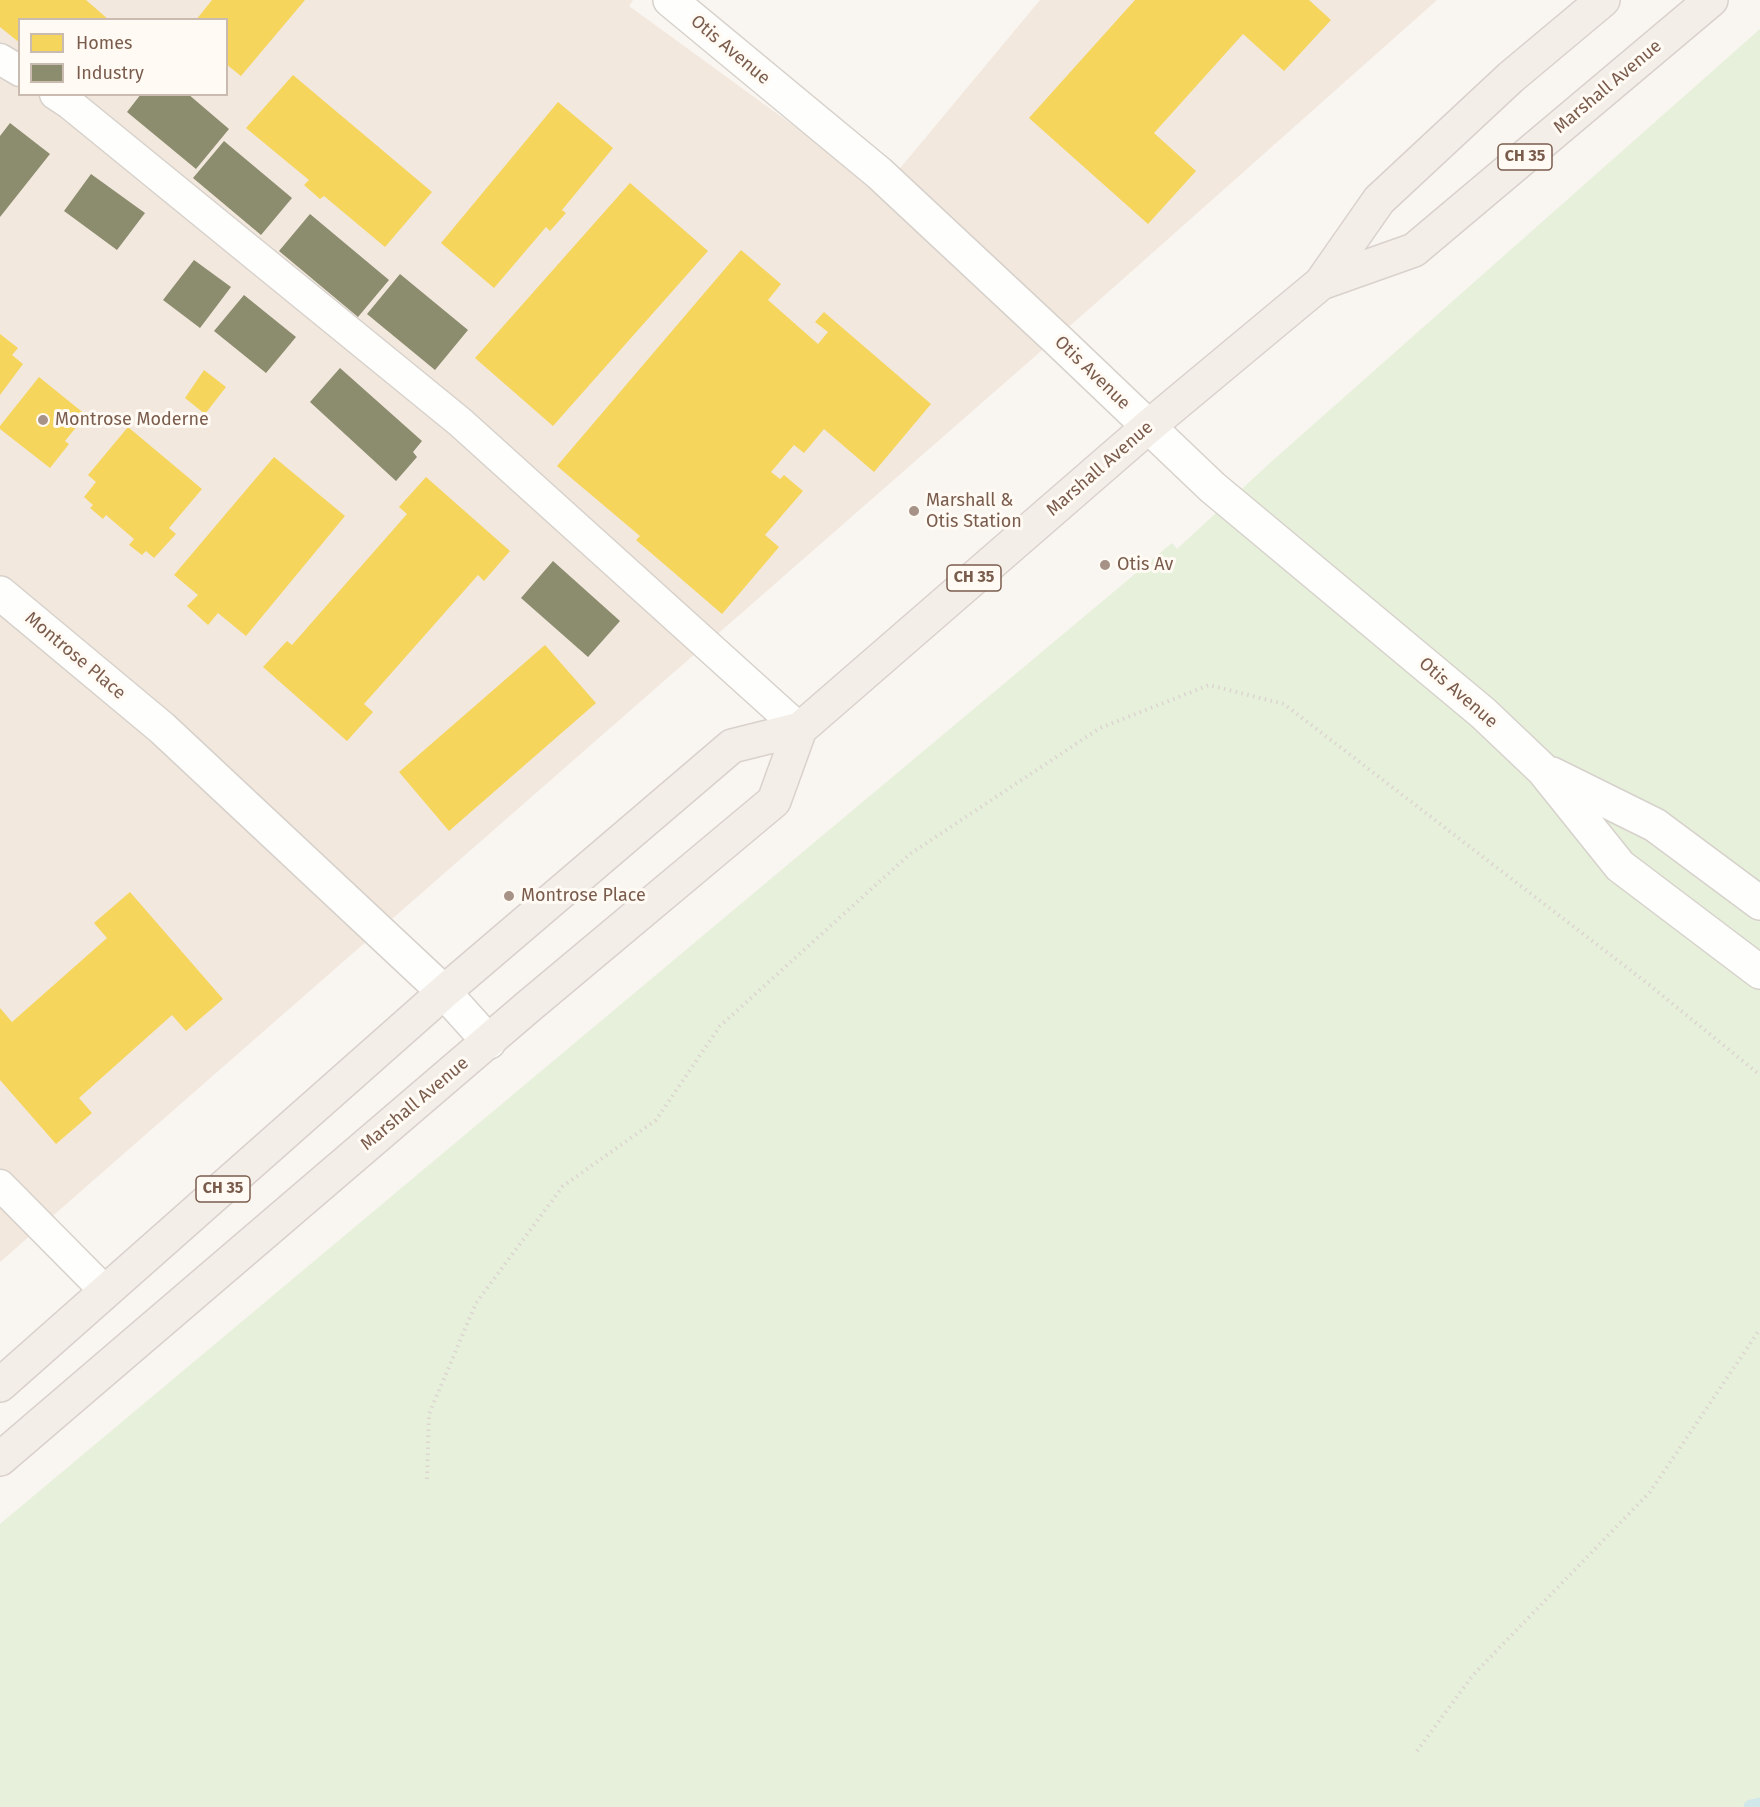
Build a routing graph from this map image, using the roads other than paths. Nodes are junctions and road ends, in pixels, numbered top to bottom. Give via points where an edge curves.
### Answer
1 (670, 0) edge
2 (1603, 0) edge
3 (1711, 0) edge
4 (0, 59) edge
5 (18, 71) edge
6 (58, 96) edge
7 (1321, 283) junction
8 (1148, 427) junction
9 (0, 593) edge
10 (800, 729) junction
11 (1543, 770) junction
12 (1760, 903) edge
13 (1760, 972) edge
14 (444, 992) junction
15 (489, 1042) junction
16 (0, 1185) edge
17 (106, 1292) junction
18 (0, 1385) edge
19 (0, 1459) edge

1 - 8 street, Otis Avenue via 879,173
2 - 7 main road, Marshall Avenue / CH 35 via 1511,77 1379,200
3 - 7 main road, Marshall Avenue / CH 35 via 1414,250
4 - 5 lane
6 - 10 lane via 460,422
7 - 8 main road, Marshall Avenue / CH 35
8 - 10 main road, Marshall Avenue / CH 35
8 - 11 street, Otis Avenue via 1212,487 1483,713
9 - 14 street, Montrose Place via 162,728
10 - 14 main road, Marshall Avenue / CH 35 via 732,746
10 - 15 main road, Marshall Avenue / CH 35 via 774,801
11 - 12 street, Otis Avenue via 1655,825
11 - 13 street, Otis Avenue via 1620,866
14 - 15 street, Montrose Place
14 - 17 main road, Marshall Avenue / CH 35
15 - 19 main road, Marshall Avenue / CH 35
16 - 17 lane
17 - 18 main road, Marshall Avenue / CH 35

